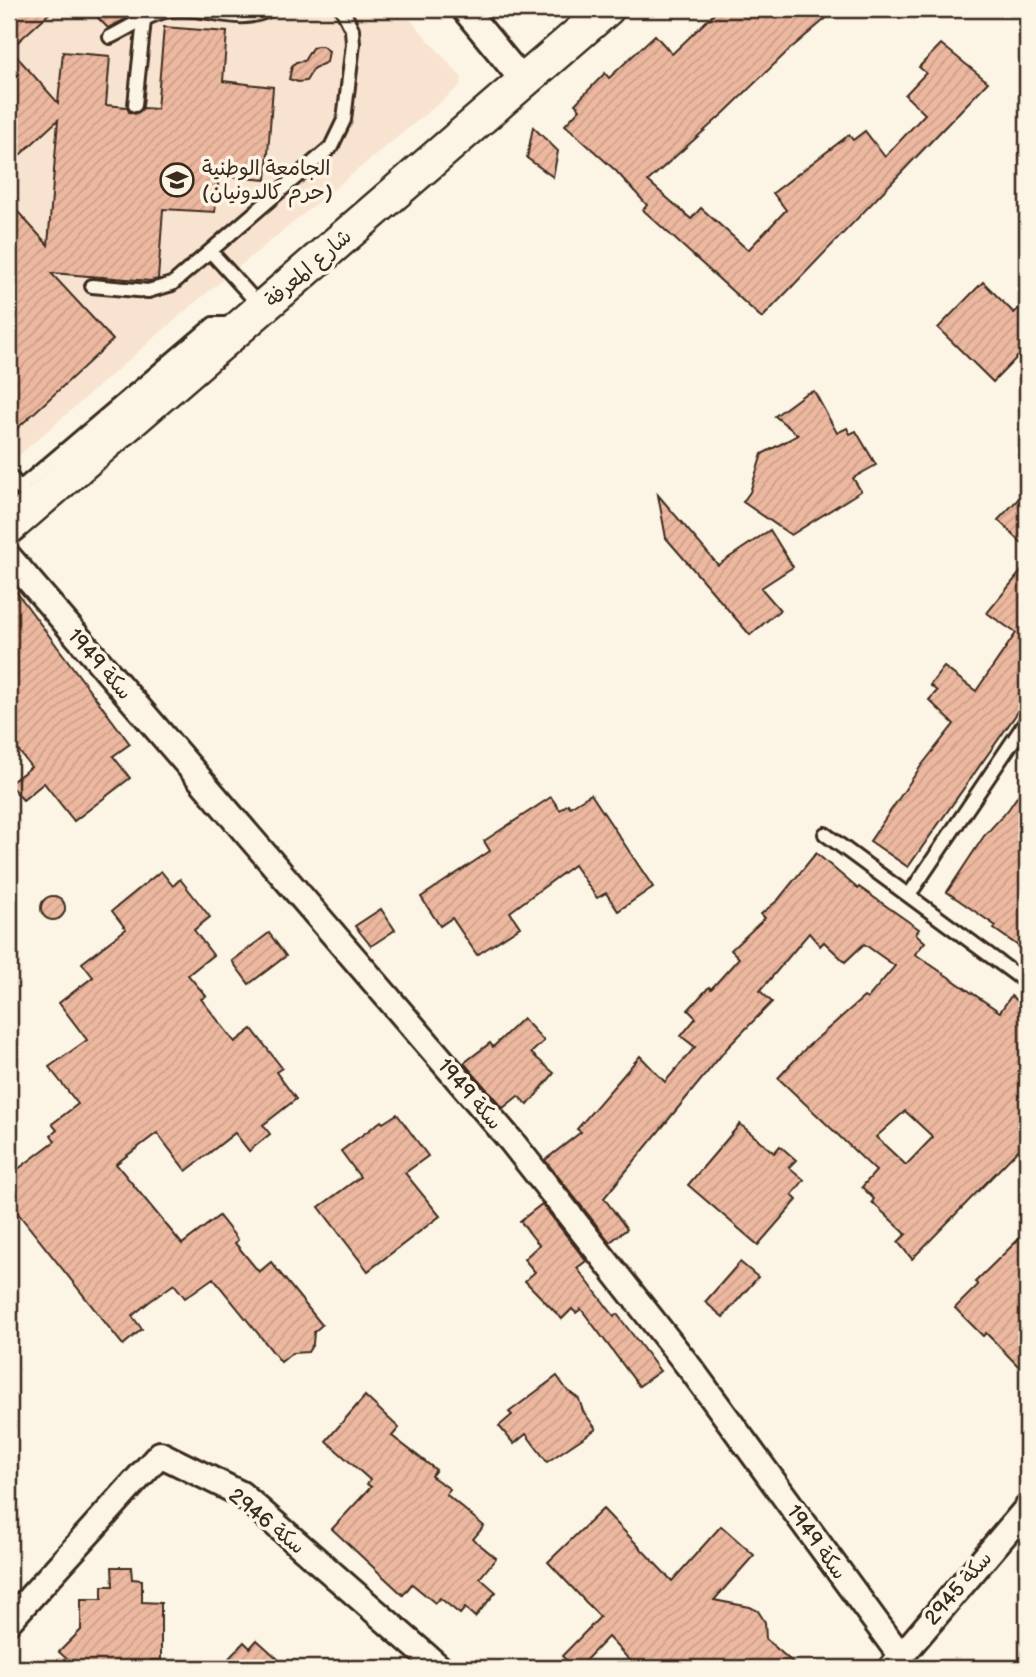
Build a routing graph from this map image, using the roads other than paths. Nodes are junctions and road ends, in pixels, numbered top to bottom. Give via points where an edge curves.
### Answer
1 (176, 9) edge
2 (270, 9) edge
3 (342, 9) edge
4 (464, 9) edge
5 (607, 9) edge
6 (144, 20) junction
7 (110, 37) dead end
8 (524, 82) junction
9 (135, 104) dead end
10 (211, 252) junction
11 (92, 286) dead end
12 (262, 308) junction
13 (9, 475) edge
14 (27, 497) junction
15 (9, 527) edge
16 (9, 557) edge
17 (1027, 720) edge
18 (825, 834) dead end
19 (909, 895) junction
20 (1027, 983) edge
21 (1027, 1508) edge
22 (9, 1621) edge
23 (895, 1662) edge
24 (440, 1668) edge

1 - 2 lane via 239,17
1 - 6 lane
3 - 10 lane via 352,29 353,44 344,120 337,139
4 - 8 street
5 - 8 street, شارع المعرفة
6 - 7 lane
6 - 9 lane
8 - 12 street, شارع المعرفة
10 - 11 lane via 164,288
10 - 12 lane
12 - 14 street, شارع المعرفة
13 - 14 lane
14 - 15 street, شارع المعرفة
16 - 23 street, سكة 1949 via 512,1142 694,1373
17 - 19 lane
18 - 19 lane
19 - 20 lane
21 - 23 street, سكة 2945
22 - 24 street, سكة 2946 via 160,1454 241,1494

